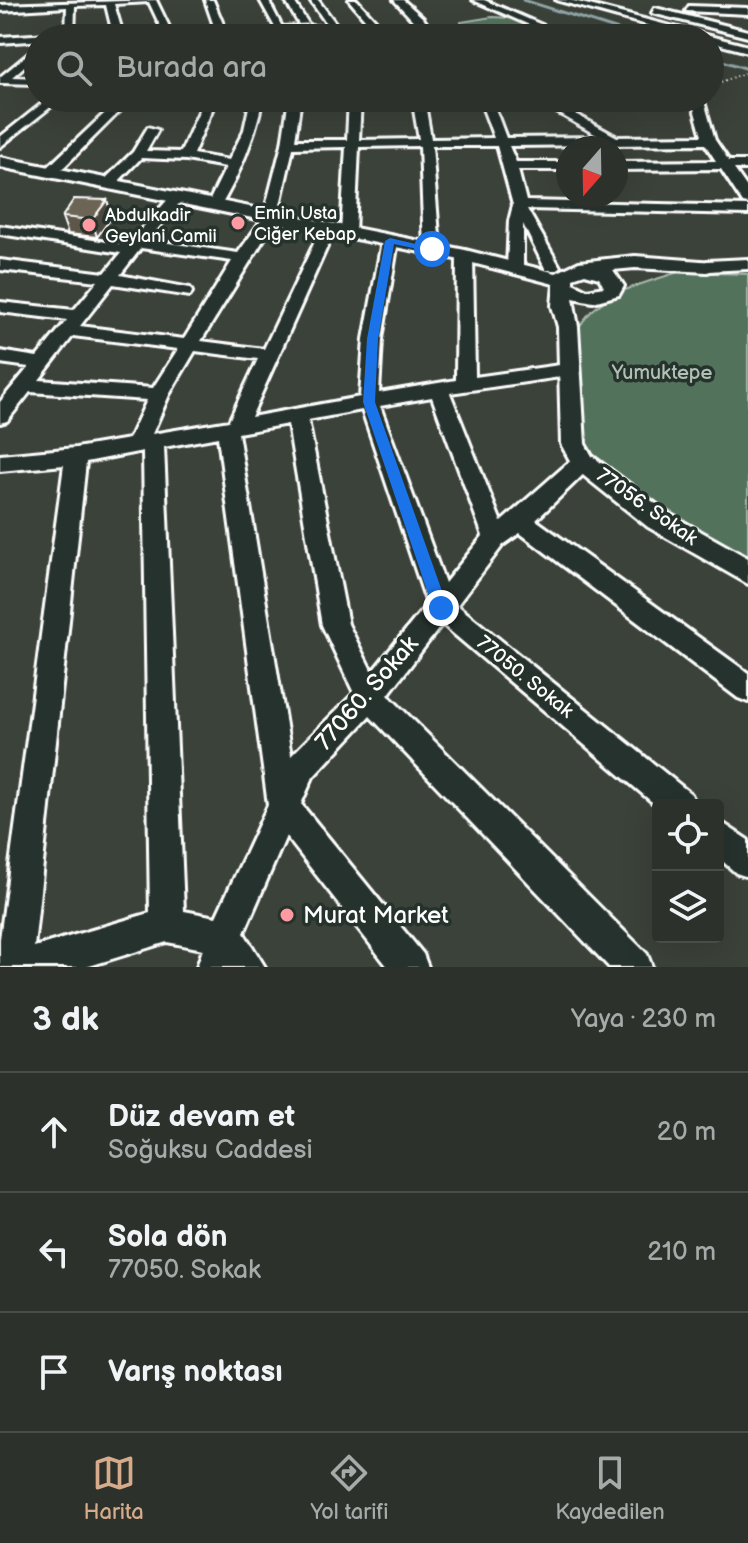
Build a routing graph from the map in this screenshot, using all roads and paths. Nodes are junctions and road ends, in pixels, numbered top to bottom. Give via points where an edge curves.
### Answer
1 (150, 0) edge
2 (209, 0) edge
3 (264, 0) edge
4 (289, 0) edge
5 (314, 0) edge
6 (353, 0) edge
7 (398, 0) edge
8 (477, 0) edge
9 (560, 0) edge
10 (743, 0) edge
11 (54, 2) edge
12 (109, 2) edge
13 (748, 3) edge
14 (71, 4) junction
15 (637, 7) dead end
16 (0, 8) edge
17 (650, 10) dead end
18 (748, 11) edge
19 (748, 21) edge
20 (71, 24) edge
21 (115, 24) edge
22 (163, 24) edge
23 (218, 24) edge
24 (277, 24) edge
25 (304, 24) edge
26 (332, 24) edge
27 (374, 24) edge
28 (422, 24) edge
29 (534, 24) edge
30 (651, 24) edge
31 (708, 24) edge
32 (724, 28) edge
33 (745, 33) edge
34 (24, 34) edge
35 (1, 41) edge
36 (724, 43) edge
37 (748, 49) edge
38 (24, 61) edge
39 (748, 72) edge
40 (2, 80) edge
41 (724, 80) edge
42 (24, 81) edge
43 (39, 112) edge
44 (113, 112) edge
45 (207, 112) edge
46 (264, 112) edge
47 (287, 112) edge
48 (355, 112) edge
49 (420, 112) edge
50 (490, 112) edge
51 (563, 112) edge
52 (701, 112) edge
53 (152, 130) dead end
54 (274, 134) junction
55 (607, 136) edge
56 (709, 140) junction
57 (628, 141) edge
58 (502, 142) junction
59 (556, 142) edge
60 (0, 143) edge
61 (426, 143) junction
62 (354, 144) junction
63 (138, 154) junction
64 (186, 156) junction
65 (0, 162) edge
66 (236, 165) junction
67 (748, 165) edge
68 (511, 166) junction
69 (556, 166) edge
70 (628, 166) edge
71 (729, 166) junction
72 (51, 172) junction
73 (108, 184) junction
74 (176, 199) junction
75 (748, 200) edge
76 (214, 206) junction
77 (520, 209) junction
78 (748, 210) edge
79 (270, 218) junction
80 (328, 229) junction
81 (0, 230) edge
82 (348, 233) junction
83 (390, 241) junction
84 (134, 246) junction
85 (432, 249) junction
86 (465, 256) junction
87 (242, 258) junction
88 (748, 264) edge
89 (0, 265) edge
90 (707, 266) junction
91 (515, 268) junction
92 (587, 268) junction
93 (561, 276) junction
94 (109, 278) junction
95 (184, 292) dead end
96 (608, 293) junction
97 (0, 307) edge
98 (74, 323) junction
99 (568, 327) junction
100 (189, 344) junction
101 (268, 355) junction
102 (0, 357) edge
103 (41, 363) junction
104 (567, 370) junction
105 (466, 384) junction
106 (26, 385) junction
107 (439, 390) junction
108 (159, 395) junction
109 (369, 402) junction
110 (0, 414) edge
111 (297, 415) junction
112 (232, 427) junction
113 (145, 442) junction
114 (76, 456) junction
115 (583, 462) junction
116 (0, 463) edge
117 (520, 521) junction
118 (495, 538) junction
119 (748, 572) edge
120 (441, 608) junction
121 (748, 689) edge
122 (370, 696) junction
123 (673, 799) edge
124 (284, 808) junction
125 (724, 841) edge
126 (748, 861) edge
127 (167, 925) junction
128 (220, 952) edge
129 (14, 967) edge
130 (28, 967) edge
131 (247, 967) edge
132 (410, 967) edge
133 (634, 967) edge

1 - 12 street
1 - 22 street
2 - 23 street
3 - 24 street
4 - 25 street
5 - 26 street
6 - 27 street
7 - 28 street
8 - 29 street
9 - 30 street
10 - 13 street
11 - 14 street
11 - 16 street via 30,11
12 - 14 street
12 - 21 street
14 - 20 street
15 - 18 street
17 - 31 street
19 - 33 street
32 - 33 street
34 - 35 street
36 - 37 street
38 - 40 street
39 - 41 path
40 - 42 street
43 - 60 street
44 - 72 street
45 - 64 street
46 - 54 street
47 - 54 street
48 - 62 street
49 - 61 street
50 - 58 street
51 - 55 street
52 - 56 street
53 - 63 street
54 - 62 street
54 - 66 street
54 - 79 street
56 - 57 street
56 - 71 street
58 - 59 street
58 - 61 street
58 - 68 street
61 - 62 street
61 - 85 street
62 - 82 street
63 - 64 street
63 - 73 street
64 - 66 street
65 - 72 street
66 - 76 street
67 - 71 street
68 - 69 street
68 - 77 street
70 - 71 street
71 - 75 street
72 - 73 street
73 - 74 street
74 - 76 street
74 - 84 street
76 - 79 street
77 - 78 street
77 - 91 street
77 - 93 street
79 - 80 street
79 - 87 street
80 - 82 street
80 - 101 street
81 - 84 street
82 - 83 street
83 - 85 street
83 - 109 street via 373,339
84 - 87 street
84 - 94 street
85 - 86 street
86 - 91 street
86 - 105 street
87 - 100 street
88 - 90 street
89 - 94 street
90 - 92 street via 635,262
90 - 96 street via 668,270
91 - 93 street
92 - 93 street
92 - 96 street via 609,276 614,286
93 - 96 street via 586,296
93 - 99 street, 77056. Sokak
94 - 95 street
94 - 98 street
96 - 99 street
97 - 98 street
98 - 100 street
98 - 103 street
99 - 104 street, 77056. Sokak
100 - 101 street
100 - 108 street
101 - 112 street
102 - 103 street
103 - 106 street
104 - 105 street
104 - 115 street, 77056. Sokak via 573,444
105 - 107 street
106 - 108 street
106 - 110 street
107 - 109 street
107 - 118 street
108 - 113 street
109 - 111 street
109 - 120 street
111 - 112 street
111 - 122 street via 335,625
112 - 113 street
112 - 124 street
113 - 114 street
113 - 127 street
114 - 116 street
114 - 129 street
115 - 117 street, 77060. Sokak
115 - 119 street, 77056. Sokak via 658,520
117 - 118 street, 77060. Sokak
117 - 121 street
118 - 120 street, 77060. Sokak
120 - 122 street, 77060. Sokak
120 - 123 street, 77050. Sokak
122 - 124 street, 77060. Sokak via 302,766
122 - 133 street
124 - 128 street, 77060. Sokak
124 - 132 street
125 - 126 street
127 - 128 street
127 - 130 street
128 - 131 street

